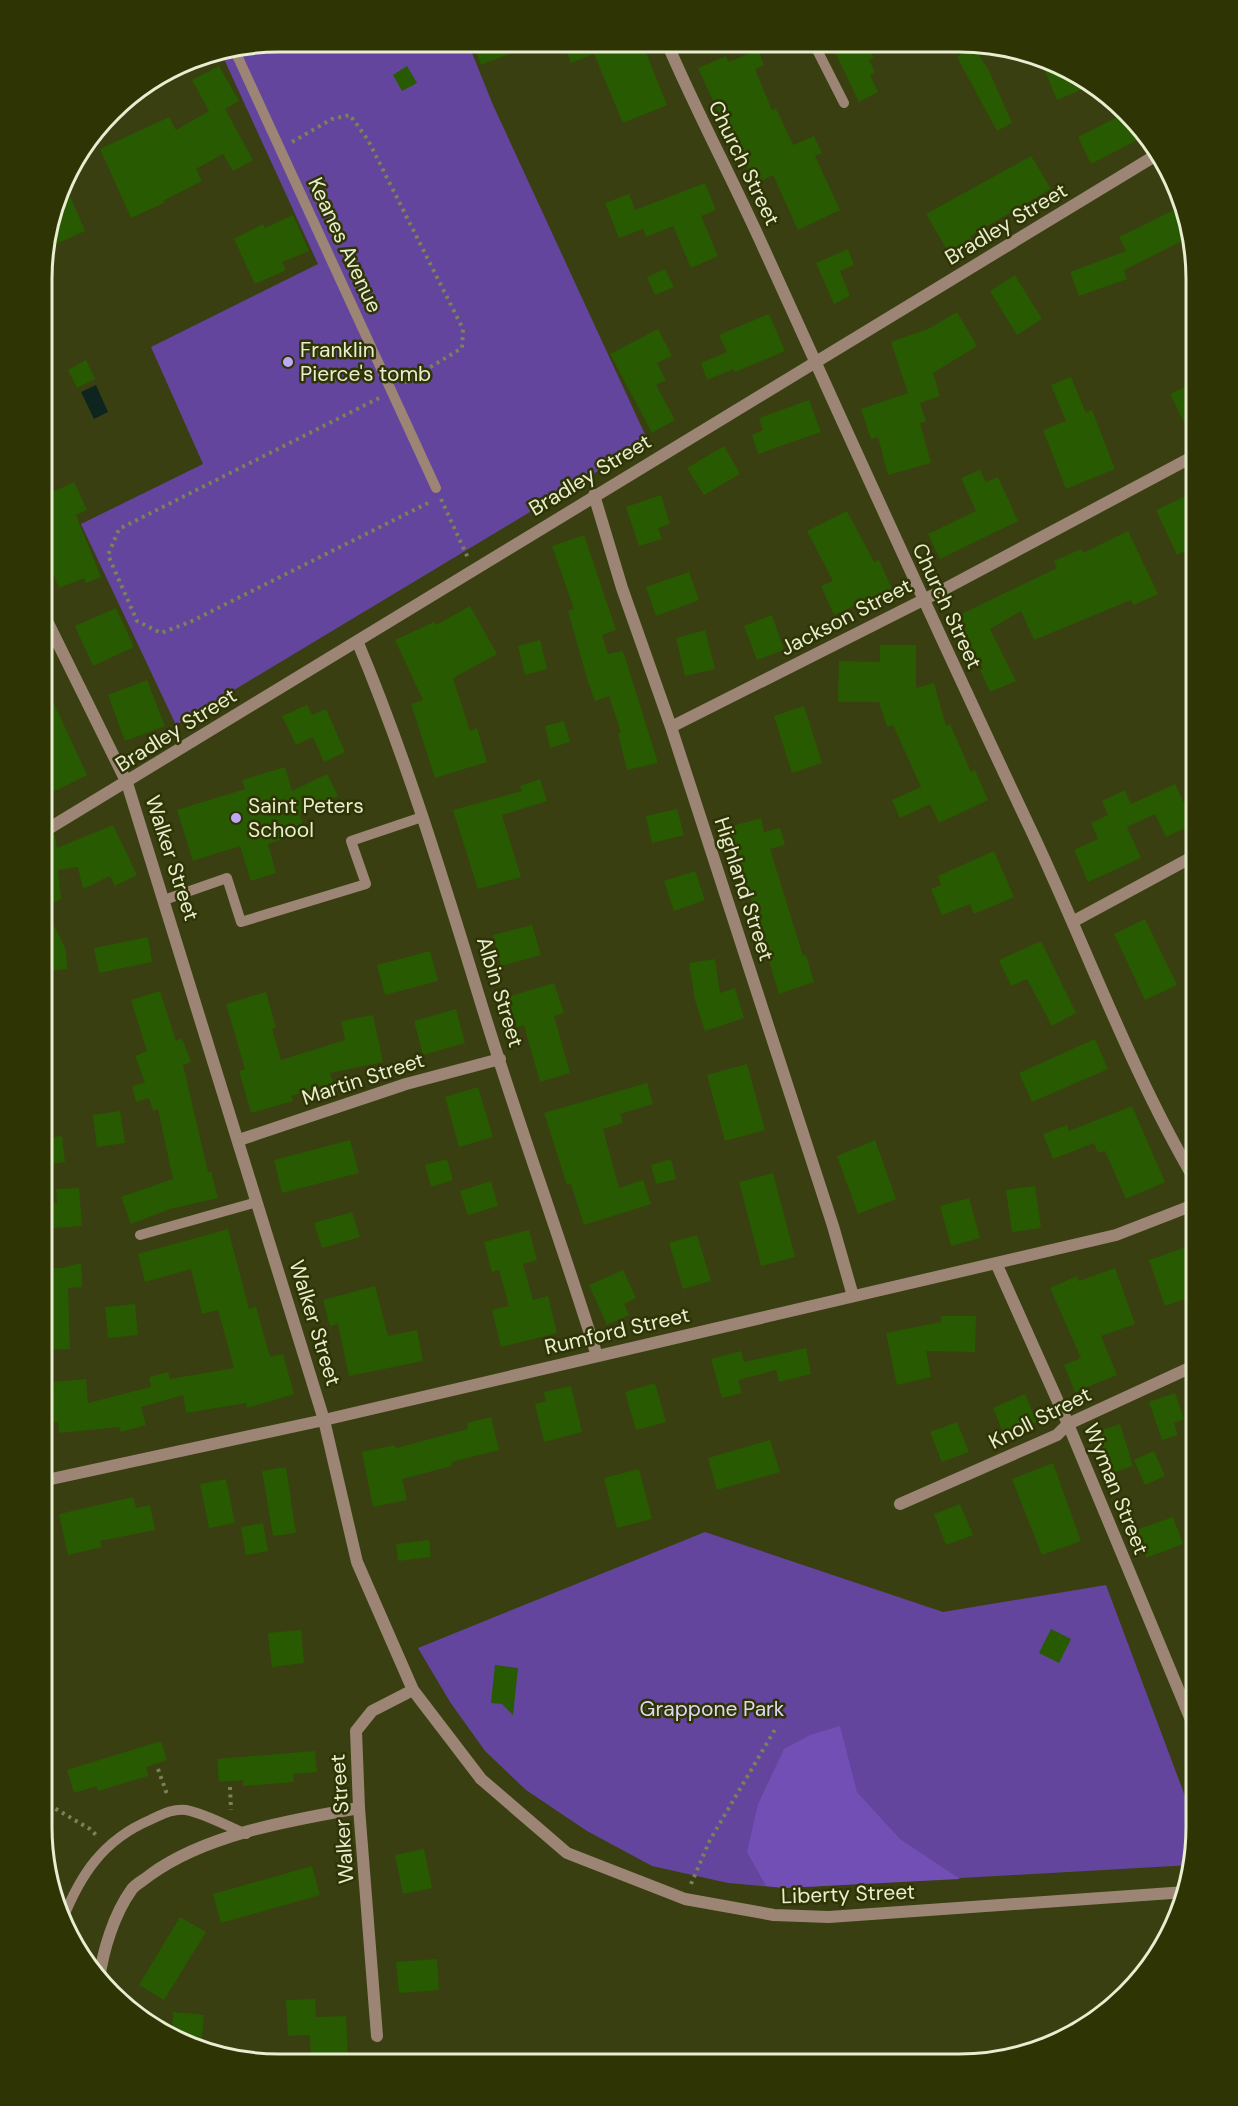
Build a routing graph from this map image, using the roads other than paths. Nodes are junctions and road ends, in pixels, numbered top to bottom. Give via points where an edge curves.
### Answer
1 (671, 52) edge
2 (818, 52) edge
3 (238, 56) edge
4 (844, 103) dead end
5 (1150, 159) edge
6 (816, 363) junction
7 (1186, 460) edge
8 (436, 488) road end
9 (594, 495) junction
10 (922, 600) junction
11 (52, 631) edge
12 (358, 643) junction
13 (671, 727) junction
14 (127, 783) junction
15 (422, 817) junction
16 (52, 827) edge
17 (1186, 860) edge
18 (164, 900) junction
19 (1074, 921) junction
20 (500, 1059) junction
21 (239, 1140) junction
22 (1186, 1162) edge
23 (257, 1202) junction
24 (1186, 1208) edge
25 (140, 1234) dead end
26 (996, 1263) junction
27 (853, 1296) junction
28 (597, 1356) junction
29 (1186, 1370) edge
30 (324, 1420) junction
31 (1068, 1424) junction
32 (52, 1479) edge
33 (900, 1504) dead end
34 (413, 1690) junction
35 (1186, 1708) edge
36 (358, 1808) junction
37 (246, 1834) junction
38 (1176, 1893) edge
39 (68, 1908) edge
40 (101, 1967) edge
41 (377, 2036) dead end

1 - 6 street, Church Street
2 - 4 lane
3 - 8 lane, Keanes Avenue
5 - 6 street, Bradley Street
6 - 9 street, Bradley Street
6 - 10 street, Church Street
7 - 10 street, Jackson Street
9 - 12 street, Bradley Street
9 - 13 street, Highland Street
10 - 13 street, Jackson Street
10 - 19 street, Church Street
11 - 14 street, Walker Street
12 - 14 street, Bradley Street
12 - 15 street, Albin Street
13 - 27 street, Highland Street
14 - 16 street, Bradley Street
14 - 18 street, Walker Street
15 - 18 lane via 351,842 366,884 240,922 227,878
15 - 20 street, Albin Street
17 - 19 street
18 - 21 street, Walker Street
19 - 22 street, Church Street via 1128,1048
20 - 21 street, Martin Street via 406,1084
20 - 28 street, Albin Street
21 - 23 street, Walker Street
23 - 25 lane
23 - 30 street, Walker Street
24 - 26 street, Rumford Street via 1116,1235
26 - 27 street, Rumford Street
26 - 31 street, Wyman Street
27 - 28 street, Rumford Street
28 - 30 street, Rumford Street
29 - 31 street, Knoll Street
30 - 32 street, Rumford Street
30 - 34 street, Walker Street via 357,1562
31 - 33 street, Knoll Street via 1057,1435
31 - 35 street, Wyman Street
34 - 36 street, Walker Street via 372,1711 356,1731
34 - 38 street, Liberty Street via 481,1779 567,1853 685,1899 774,1916 829,1917
36 - 37 street via 279,1823
36 - 41 street, Walker Street
37 - 39 lane via 185,1810 173,1810 107,1845 86,1869
37 - 40 street via 165,1864 133,1888 115,1923

